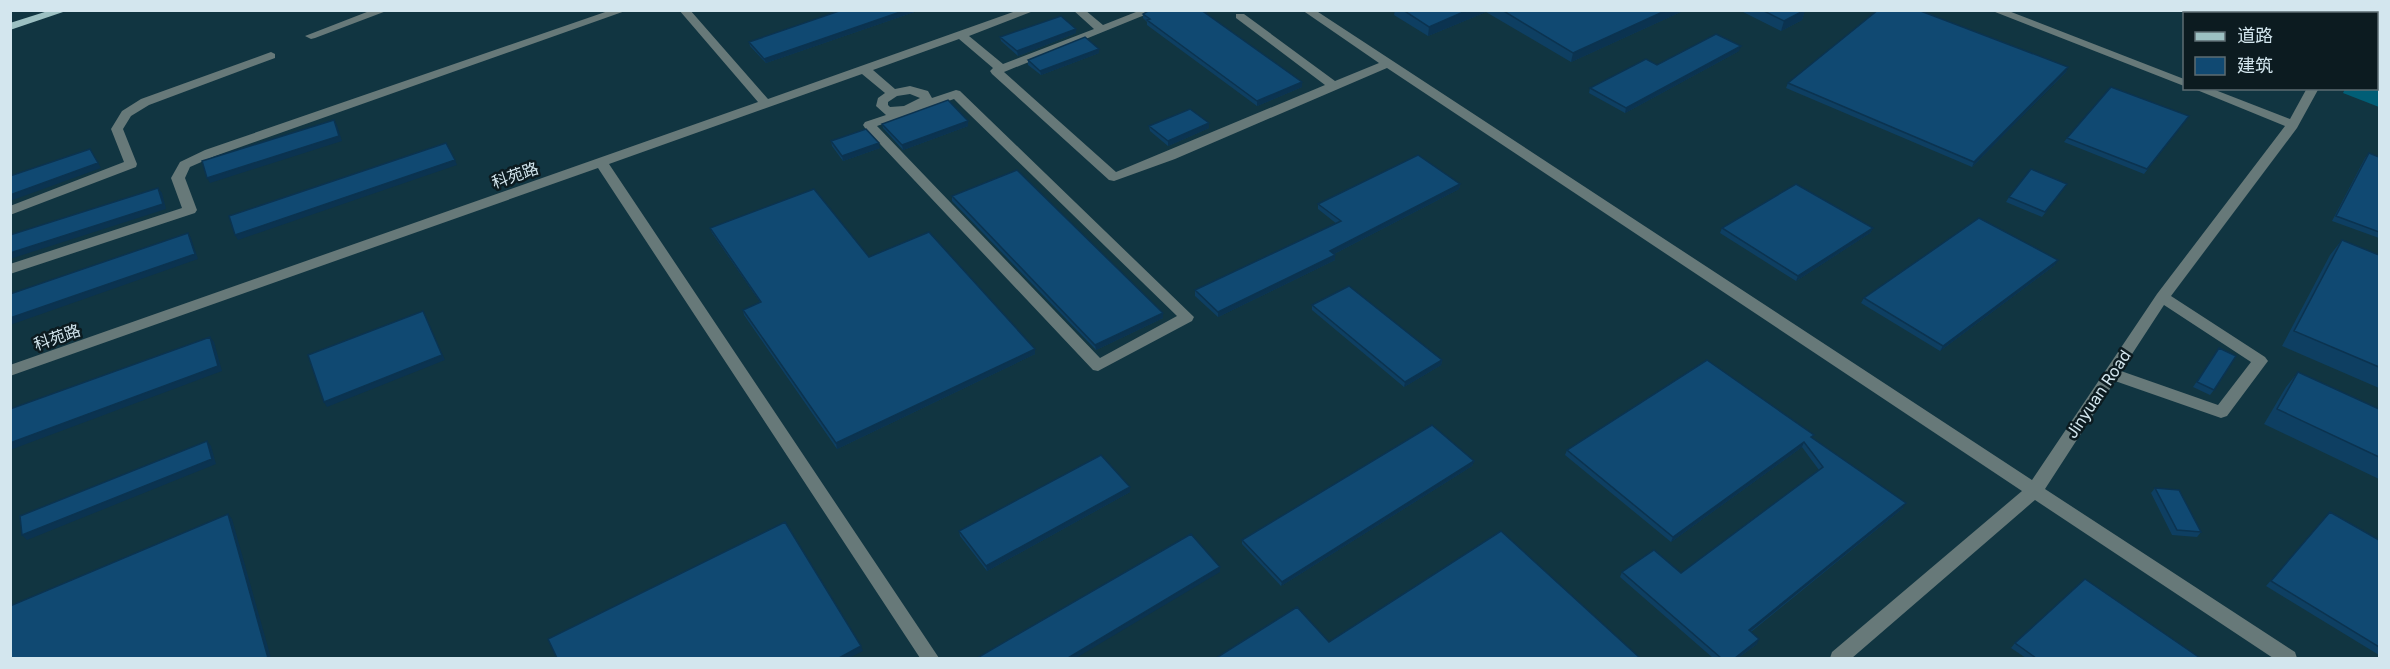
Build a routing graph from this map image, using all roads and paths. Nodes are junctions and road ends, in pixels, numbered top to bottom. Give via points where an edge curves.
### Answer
1 (28, 10) edge
2 (64, 10) edge
3 (384, 10) edge
4 (583, 10) edge
5 (623, 10) edge
6 (684, 10) edge
7 (1030, 10) edge
8 (1078, 10) edge
9 (1152, 10) edge
10 (1254, 10) edge
11 (1307, 10) edge
12 (1995, 10) edge
13 (1236, 13) edge
14 (10, 16) edge
15 (593, 21) junction
16 (10, 27) edge
17 (1102, 30) junction
18 (961, 35) junction
19 (311, 36) dead end
20 (271, 56) dead end
21 (1386, 64) junction
22 (864, 69) junction
23 (1000, 69) junction
24 (2183, 83) edge
25 (1334, 86) junction
26 (2203, 90) edge
27 (2312, 90) edge
28 (893, 93) junction
29 (766, 104) junction
30 (918, 107) junction
31 (2293, 125) junction
32 (601, 162) junction
33 (10, 211) edge
34 (10, 269) edge
35 (2162, 297) junction
36 (10, 371) edge
37 (2112, 374) junction
38 (2035, 490) junction
39 (930, 658) edge
40 (1839, 658) edge
41 (2288, 658) edge

1 - 14 main road
2 - 16 main road
3 - 19 street
4 - 15 street
5 - 15 street
6 - 29 street
7 - 18 street, 科苑路
8 - 17 street
9 - 17 street
10 - 13 street
11 - 21 street
12 - 24 street
13 - 25 street
15 - 34 street via 210,153 184,165 178,178 190,210
17 - 23 street
18 - 22 street, 科苑路
18 - 23 street
20 - 33 street via 146,102 126,114 117,129 131,164
21 - 25 street
21 - 38 street
22 - 28 street
22 - 29 street, 科苑路
23 - 25 street via 996,71 1114,177
26 - 31 street
27 - 31 street, Jinyuan Road
28 - 30 street via 910,90 924,94 926,99
28 - 30 street via 882,101 886,111
29 - 32 street, 科苑路
30 - 30 street via 869,125 1098,366 1187,317 956,94
31 - 35 street, Jinyuan Road
32 - 36 street, 科苑路
32 - 39 street
35 - 37 street, Jinyuan Road
35 - 37 street via 2260,361 2221,412
37 - 38 street, Jinyuan Road
38 - 40 street, Jinyuan Road
38 - 41 street

